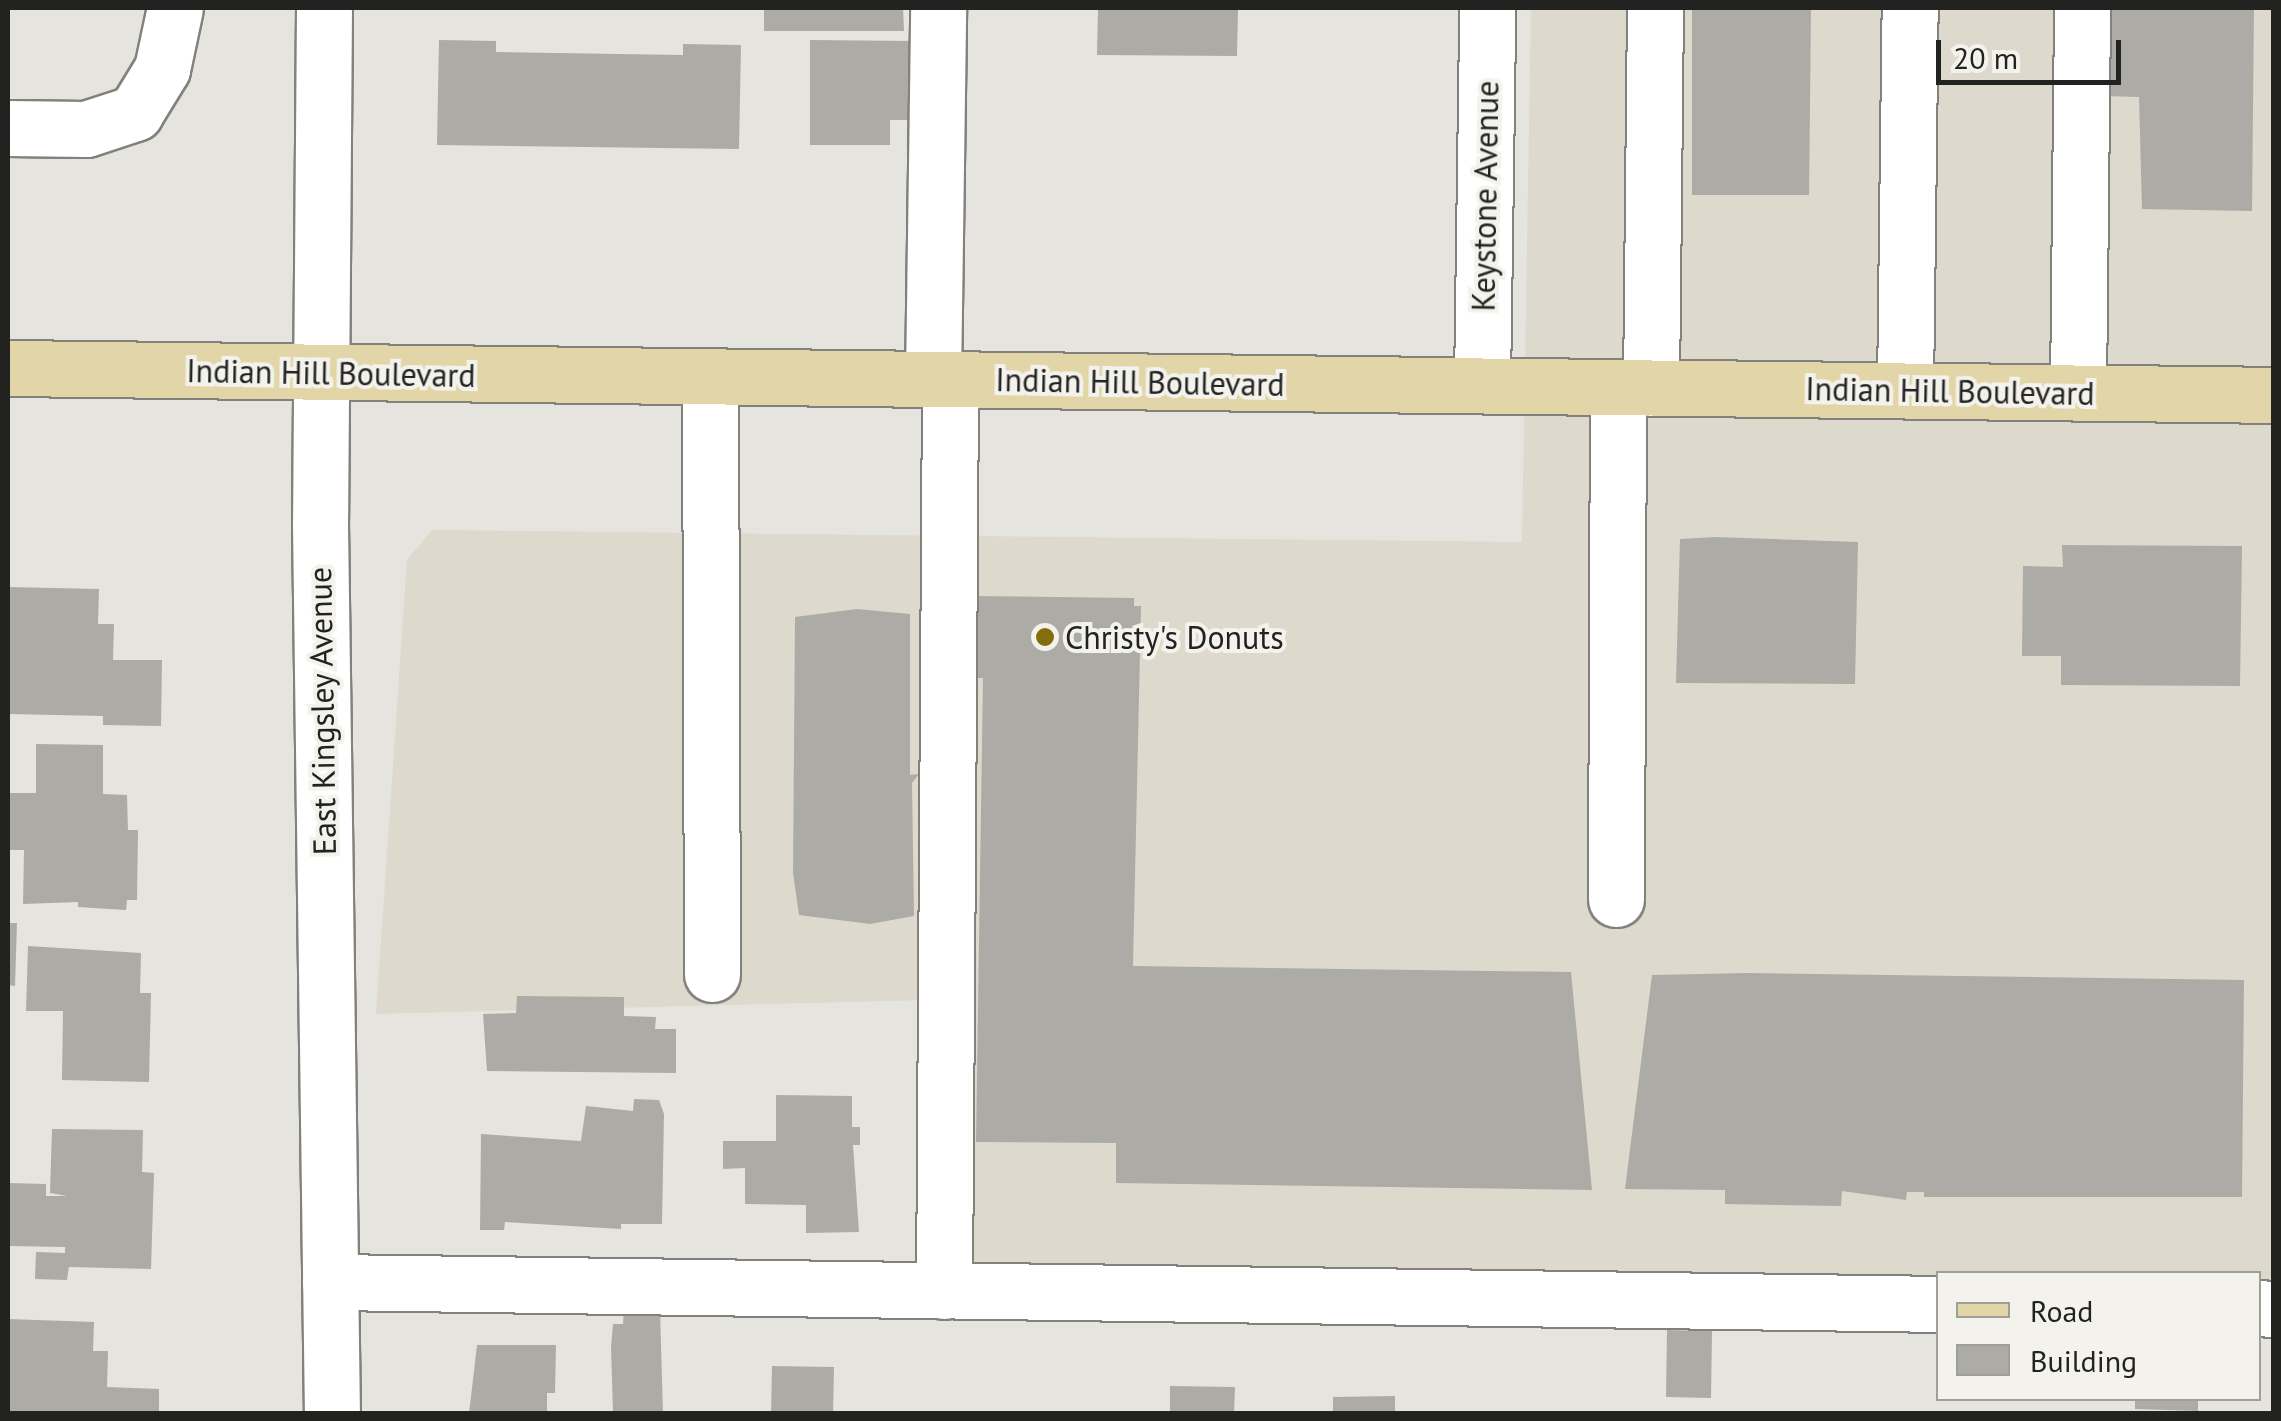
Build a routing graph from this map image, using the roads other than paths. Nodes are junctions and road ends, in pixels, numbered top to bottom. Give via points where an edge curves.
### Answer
1 (175, 8) edge
2 (324, 8) edge
3 (938, 8) edge
4 (1487, 8) edge
5 (1655, 8) edge
6 (1910, 8) edge
7 (2082, 8) edge
8 (8, 128) edge
9 (8, 368) edge
10 (319, 373) junction
11 (710, 376) junction
12 (942, 380) junction
13 (1482, 385) junction
14 (1635, 388) junction
15 (1905, 390) junction
16 (2078, 392) junction
17 (2274, 394) edge
18 (1616, 899) dead end
19 (712, 974) dead end
20 (330, 1282) junction
21 (944, 1291) junction
22 (1936, 1304) edge
23 (332, 1414) edge

1 - 8 street via 162,69 135,113 86,129
2 - 10 street, East Kingsley Avenue
3 - 12 street
4 - 13 street, Keystone Avenue
5 - 14 street
6 - 15 street
7 - 16 street
9 - 10 main road, Indian Hill Boulevard
10 - 11 main road, Indian Hill Boulevard
10 - 20 street, East Kingsley Avenue
11 - 12 main road, Indian Hill Boulevard
11 - 19 street
12 - 13 main road, Indian Hill Boulevard
12 - 21 street
13 - 14 main road, Indian Hill Boulevard
14 - 15 main road, Indian Hill Boulevard
14 - 18 street
15 - 16 main road, Indian Hill Boulevard
16 - 17 main road, Indian Hill Boulevard
20 - 21 street
20 - 23 street, East Kingsley Avenue
21 - 22 street

